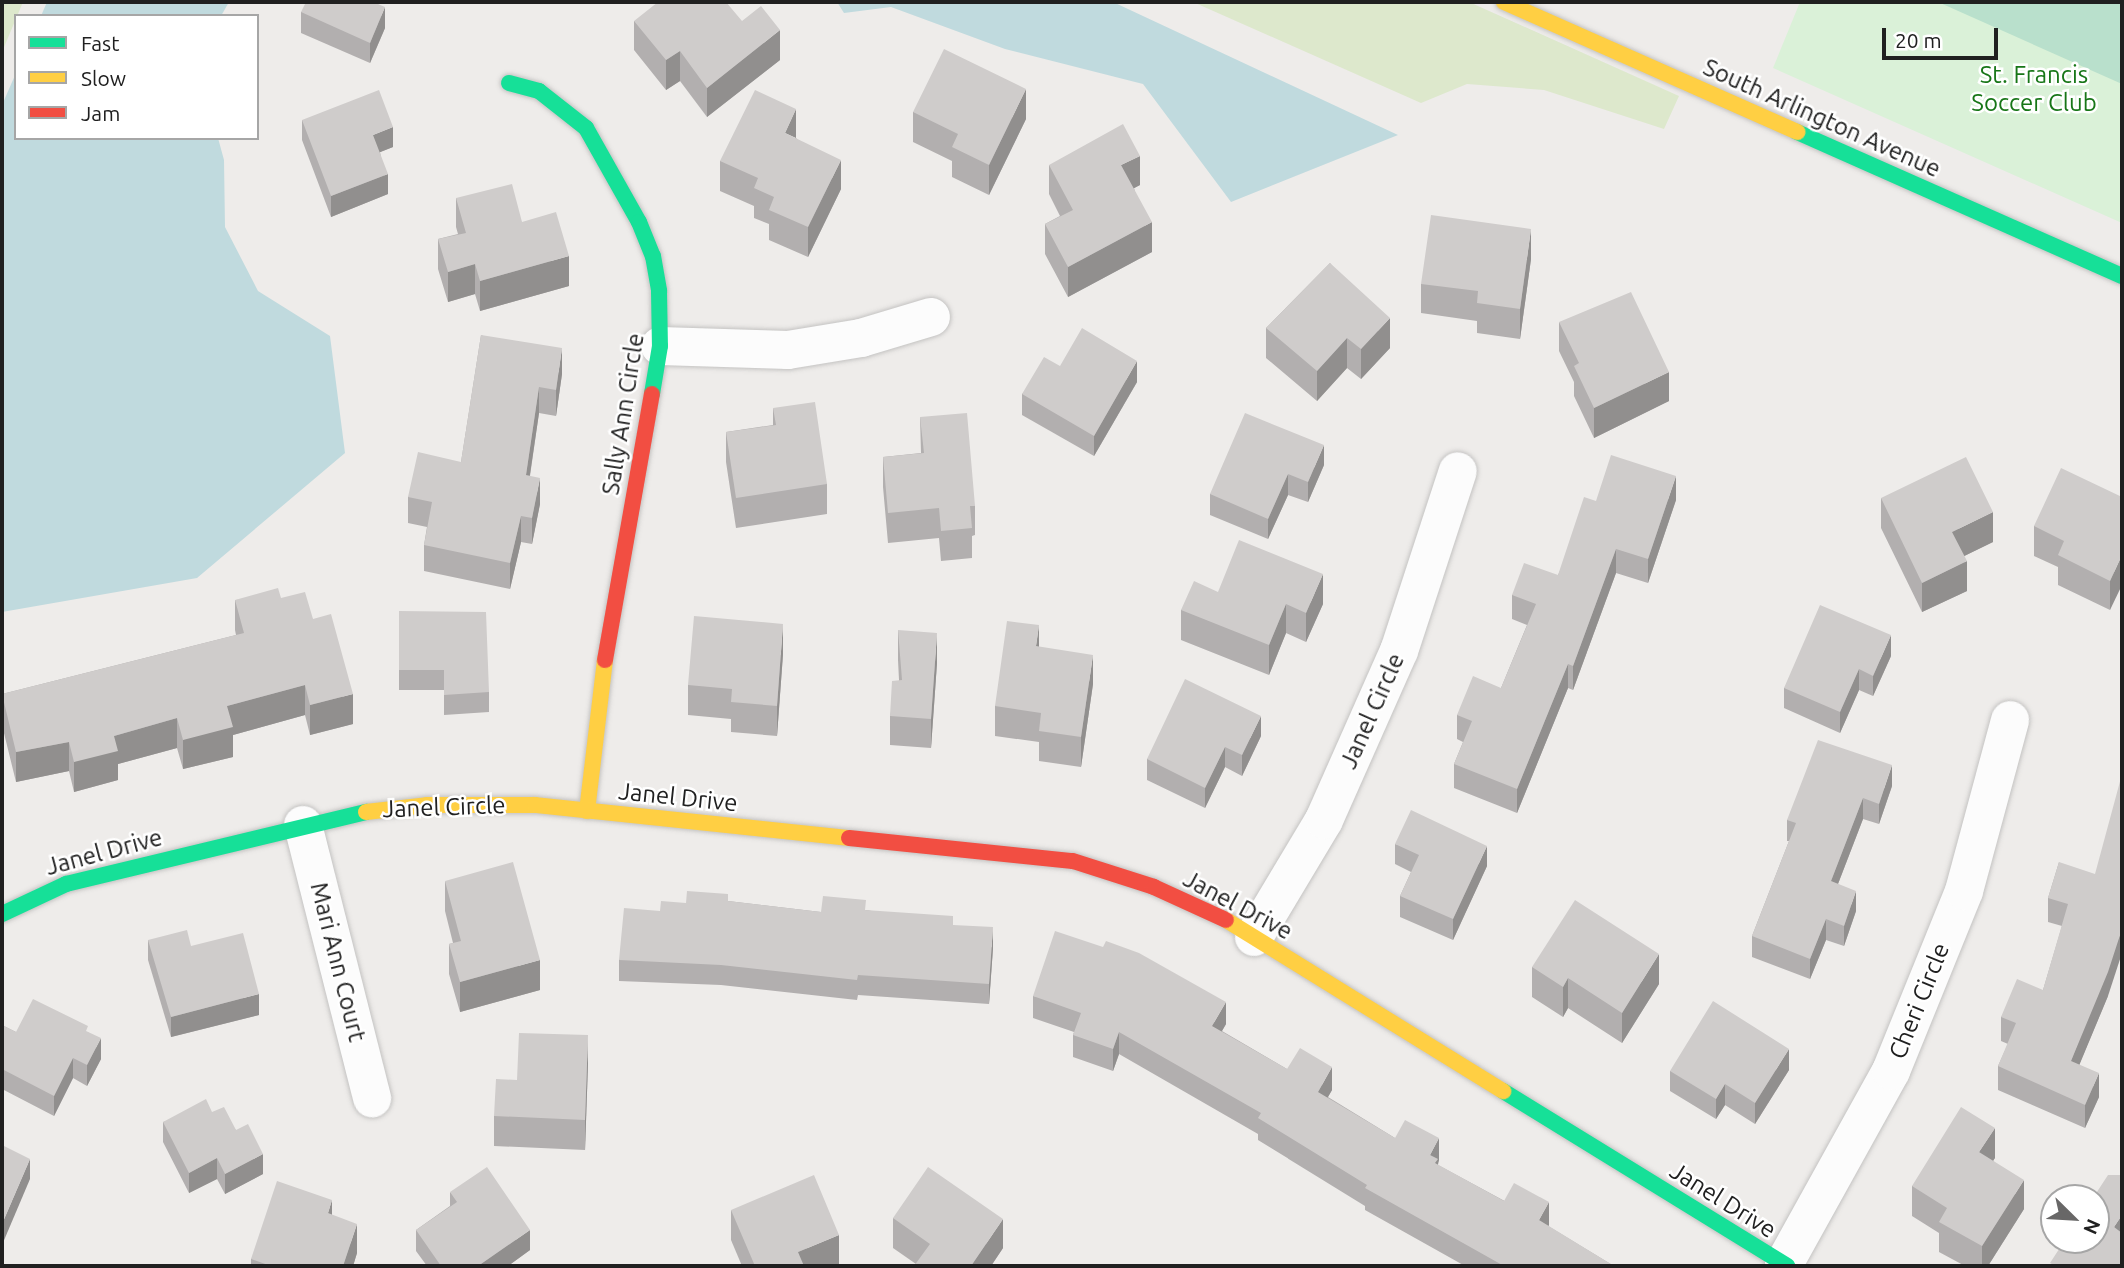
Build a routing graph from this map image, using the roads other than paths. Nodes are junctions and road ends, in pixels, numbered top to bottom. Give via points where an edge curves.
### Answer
1 (1504, 2) edge
2 (509, 83) dead end
3 (2122, 276) edge
4 (931, 317) dead end
5 (660, 346) junction
6 (1458, 471) dead end
7 (2010, 720) dead end
8 (587, 811) junction
9 (303, 825) junction
10 (2, 914) edge
11 (1254, 937) junction
12 (372, 1098) dead end
13 (1786, 1265) edge

1 - 3 street, South Arlington Avenue
2 - 5 street, Sally Ann Circle via 539,91 586,128 625,191 653,256 661,309
4 - 5 street via 860,338 788,350
5 - 8 street, Sally Ann Circle via 594,724
6 - 11 street, Janel Circle via 1394,663 1324,820
7 - 13 street, Cheri Circle via 1964,891 1891,1071
8 - 9 street, Janel Circle via 498,803 427,805 344,814
8 - 11 street, Janel Drive via 1063,859 1154,887
9 - 10 street, Janel Drive via 48,889
9 - 12 street, Mari Ann Court
11 - 13 street, Janel Drive

